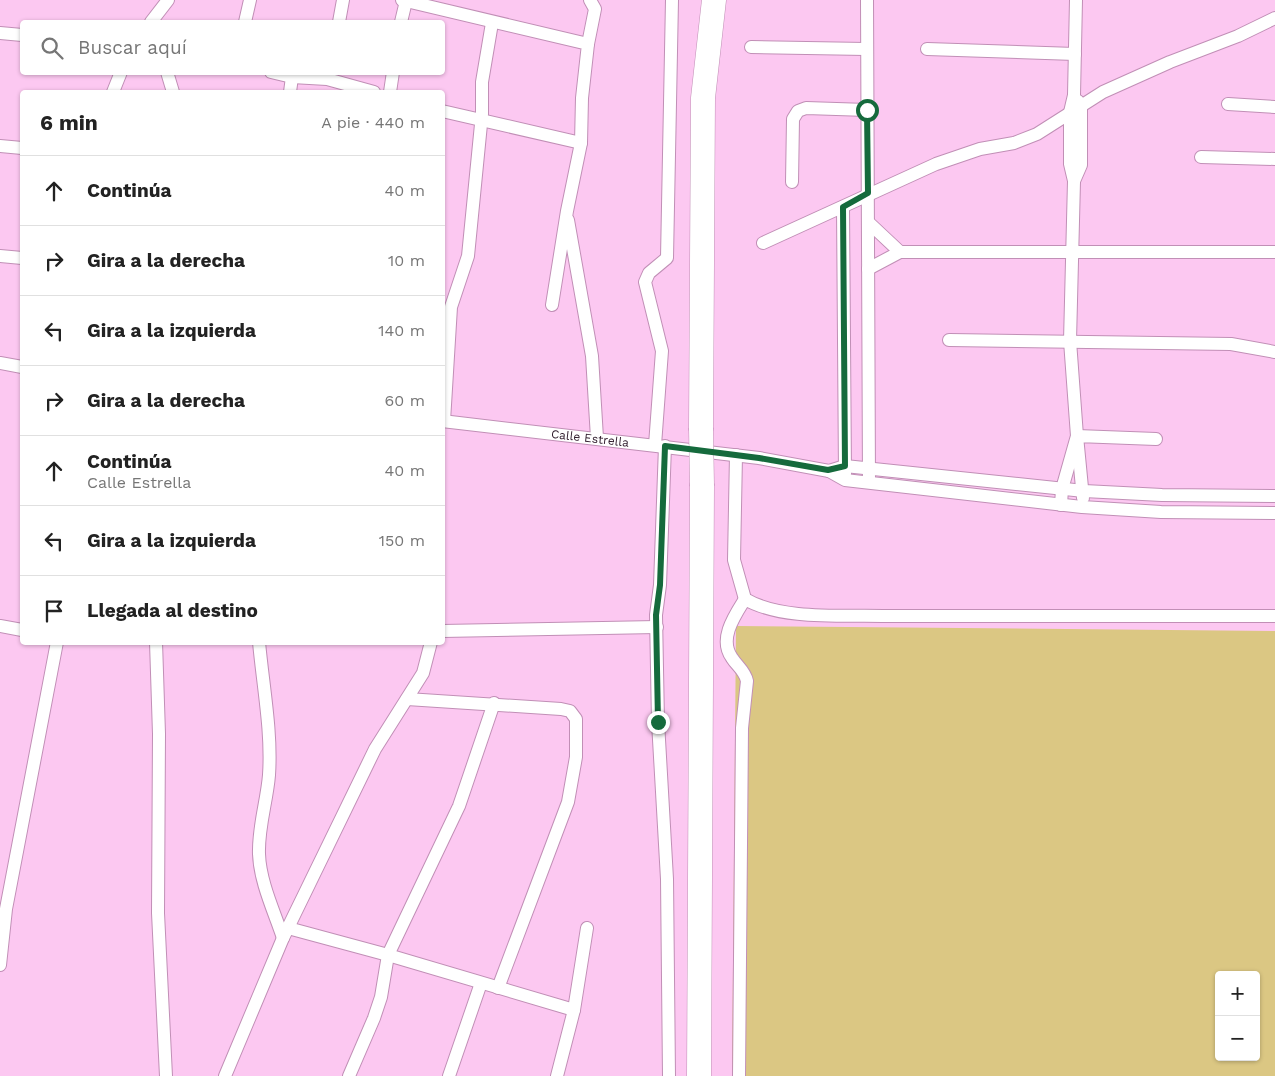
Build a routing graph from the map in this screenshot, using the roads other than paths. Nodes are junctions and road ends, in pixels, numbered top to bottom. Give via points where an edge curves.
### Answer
1 (168, 0) edge
2 (250, 0) edge
3 (343, 0) edge
4 (590, 0) edge
5 (672, 0) edge
6 (714, 0) edge
7 (867, 0) edge
8 (1076, 0) edge
9 (404, 1) edge
10 (449, 5) edge
11 (1275, 18) edge
12 (153, 20) edge
13 (245, 20) edge
14 (339, 20) edge
15 (402, 20) edge
16 (492, 23) junction
17 (0, 33) edge
18 (20, 34) edge
19 (588, 44) junction
20 (751, 47) dead end
21 (866, 48) junction
22 (927, 49) dead end
23 (1075, 54) junction
24 (120, 75) edge
25 (168, 75) edge
26 (284, 75) edge
27 (393, 75) edge
28 (328, 76) edge
29 (292, 77) junction
30 (114, 90) edge
31 (172, 90) edge
32 (290, 90) edge
33 (368, 90) edge
34 (390, 90) edge
35 (1075, 104) junction
36 (1228, 104) dead end
37 (1275, 107) edge
38 (867, 110) junction
39 (445, 112) edge
40 (482, 120) junction
41 (581, 143) junction
42 (0, 146) edge
43 (20, 148) edge
44 (1202, 157) dead end
45 (1275, 159) edge
46 (792, 182) dead end
47 (868, 193) junction
48 (843, 207) junction
49 (566, 210) junction
50 (868, 222) junction
51 (763, 243) dead end
52 (900, 252) junction
53 (1073, 252) junction
54 (1275, 252) edge
55 (0, 256) edge
56 (20, 258) edge
57 (868, 270) junction
58 (552, 305) dead end
59 (949, 340) dead end
60 (1070, 341) junction
61 (1275, 352) edge
62 (0, 363) edge
63 (20, 367) edge
64 (445, 392) edge
65 (445, 421) edge
66 (1076, 436) junction
67 (597, 438) junction
68 (1156, 439) dead end
69 (660, 445) junction
70 (736, 455) junction
71 (845, 466) junction
72 (869, 468) junction
73 (828, 470) junction
74 (845, 480) junction
75 (869, 482) junction
76 (1062, 489) junction
77 (1084, 491) junction
78 (1162, 495) junction
79 (1275, 496) edge
80 (1061, 505) junction
81 (1082, 508) junction
82 (1161, 512) junction
83 (1275, 513) edge
84 (745, 599) junction
85 (1275, 616) edge
86 (0, 626) edge
87 (657, 627) junction
88 (20, 630) edge
89 (445, 631) edge
90 (56, 645) edge
91 (156, 645) edge
92 (259, 645) edge
93 (430, 645) edge
94 (407, 699) junction
95 (494, 703) junction
96 (587, 928) dead end
97 (286, 933) junction
98 (388, 955) junction
99 (1, 960) edge
100 (481, 982) junction
101 (498, 988) junction
102 (574, 1010) junction
103 (166, 1076) edge
104 (225, 1076) edge
105 (349, 1076) edge
106 (449, 1076) edge
107 (557, 1076) edge
108 (669, 1076) edge
109 (699, 1076) edge
110 (739, 1076) edge

1 - 12 street
2 - 13 street
3 - 14 street
4 - 19 street via 595,9
5 - 69 street via 667,258 649,273 644,282 662,351
6 - 109 highway, bridge via 703,98
7 - 21 street
8 - 23 street
9 - 10 street
9 - 15 street
10 - 16 street
11 - 35 street
16 - 19 street
16 - 40 street via 482,82
17 - 18 street
19 - 41 street
20 - 21 street
21 - 38 street
22 - 23 street
23 - 35 street
24 - 30 street
25 - 31 street
26 - 29 street
27 - 34 street
28 - 29 street
28 - 33 street
29 - 32 street
35 - 47 street via 1038,134 936,164
35 - 53 street via 1070,164 1074,181
36 - 37 street
38 - 46 street via 806,108 798,112 793,119
38 - 47 street
39 - 40 street
40 - 41 street
40 - 64 street via 468,256 451,306
41 - 49 street
42 - 43 street
44 - 45 street
47 - 48 street
47 - 50 street
48 - 51 street
48 - 71 street
49 - 58 street
49 - 67 street via 592,356
50 - 52 street
50 - 57 street
52 - 53 street
52 - 57 street
53 - 54 street
53 - 60 street
55 - 56 street
57 - 72 street
59 - 60 street
60 - 61 street via 1231,344
60 - 66 street
62 - 63 street
65 - 67 street, Calle Estrella
66 - 68 street
66 - 76 street
66 - 77 street
67 - 69 street, Calle Estrella
69 - 70 street, Calle Estrella
69 - 87 street
70 - 73 street, Calle Estrella
70 - 84 street via 734,560
71 - 72 street
71 - 73 street
71 - 74 street
72 - 75 street
72 - 76 street
73 - 74 street
74 - 75 street
75 - 80 street
76 - 77 street
76 - 80 street
77 - 78 street
77 - 81 street
78 - 79 street
78 - 82 street
80 - 81 street
81 - 82 street
82 - 83 street
84 - 85 street via 765,609 821,615
84 - 110 street via 730,624 728,643 732,658 747,681 742,728
86 - 88 street
87 - 89 street
87 - 108 street via 658,722 667,879
90 - 99 street via 6,909
91 - 103 street via 158,913
92 - 97 street via 269,775 259,855 267,892
93 - 94 street via 423,674
94 - 95 street
94 - 97 street via 375,749
95 - 98 street via 459,806
95 - 101 street via 562,709 570,711 576,719 576,757 568,802
96 - 102 street
97 - 98 street
97 - 104 street
98 - 100 street
98 - 105 street via 381,998
100 - 101 street
100 - 106 street
101 - 102 street
102 - 107 street

